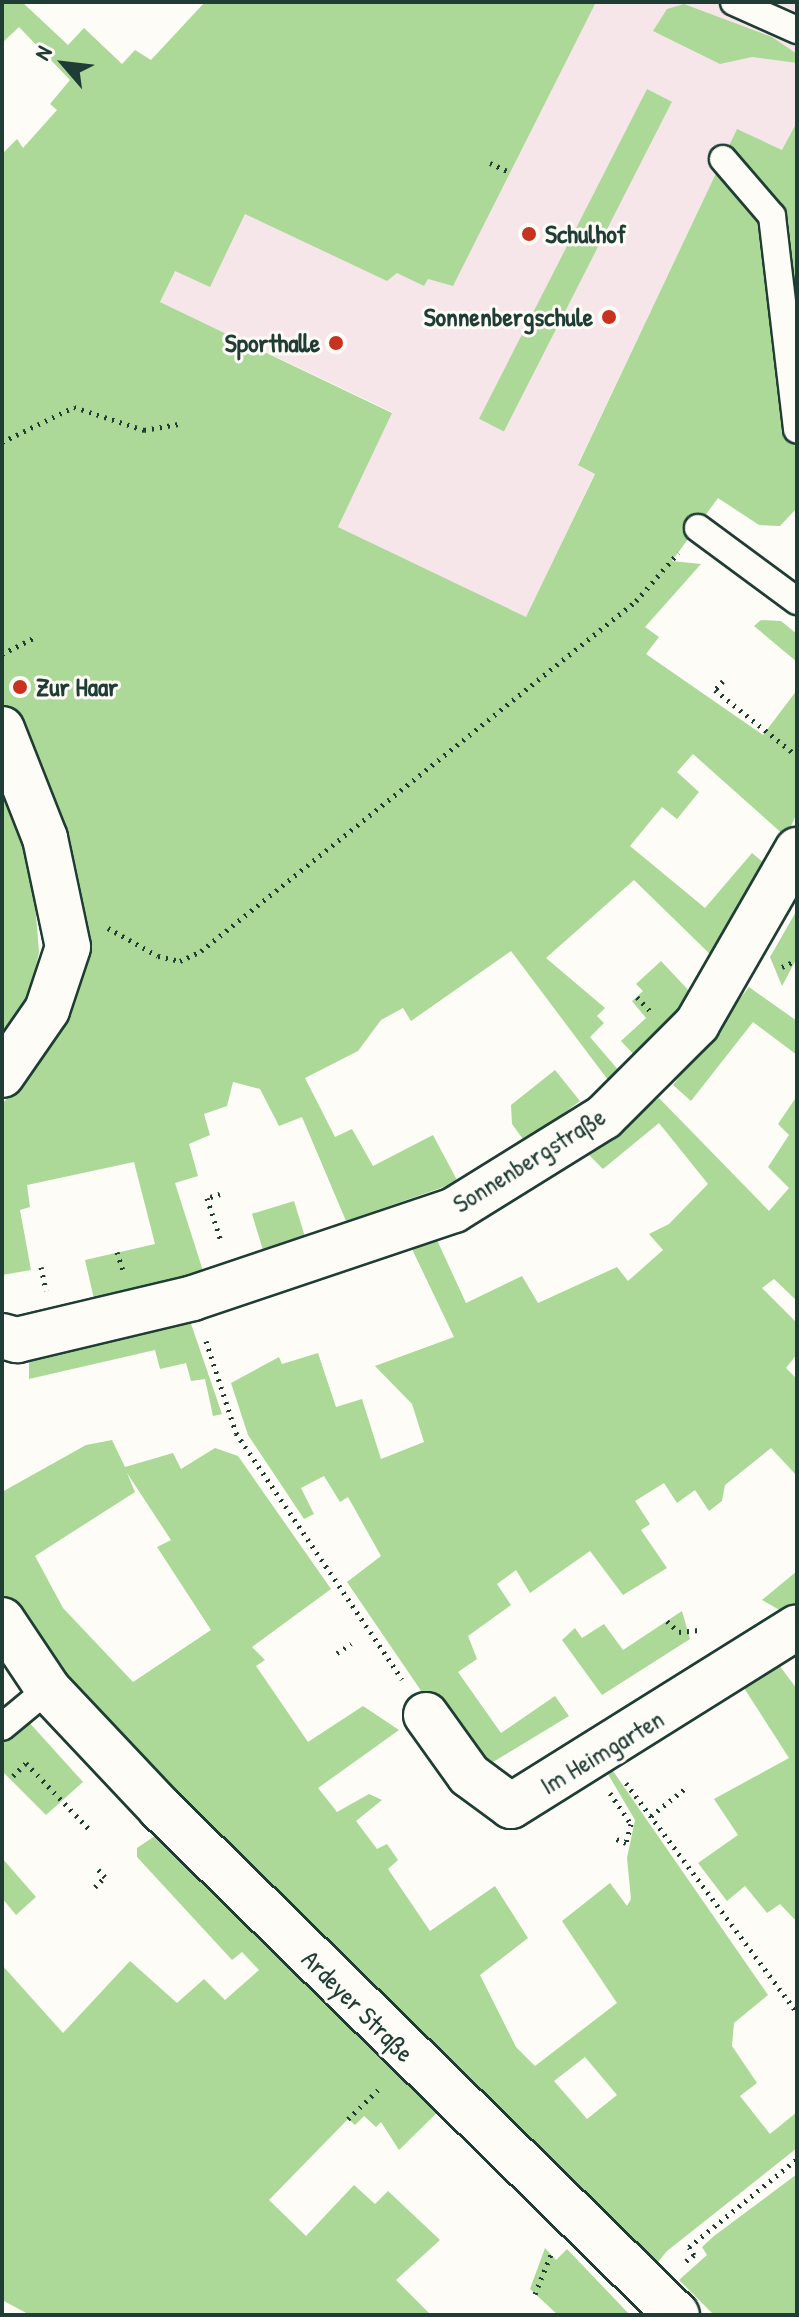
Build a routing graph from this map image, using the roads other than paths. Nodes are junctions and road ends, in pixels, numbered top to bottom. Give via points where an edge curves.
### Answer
1 (734, 2) edge
2 (797, 30) edge
3 (723, 159) dead end
4 (797, 430) edge
5 (698, 528) road end
6 (797, 601) edge
7 (2, 729) edge
8 (797, 850) edge
9 (2, 1075) edge
10 (2, 1336) edge
11 (2, 1620) edge
12 (797, 1627) edge
13 (48, 1689) junction
14 (426, 1715) road end
15 (2, 1727) edge
16 (664, 2302) edge

1 - 2 lane
3 - 4 lane via 772,216
5 - 6 lane
7 - 9 street via 45,838 68,947 47,1010
8 - 10 street, Sonnenbergstraße via 697,1024 604,1117 454,1210 193,1298 17,1340
11 - 13 street, Ardeyer Straße
12 - 14 street, Im Heimgarten via 511,1806 469,1775
13 - 15 lane
13 - 16 street, Ardeyer Straße via 410,2058

